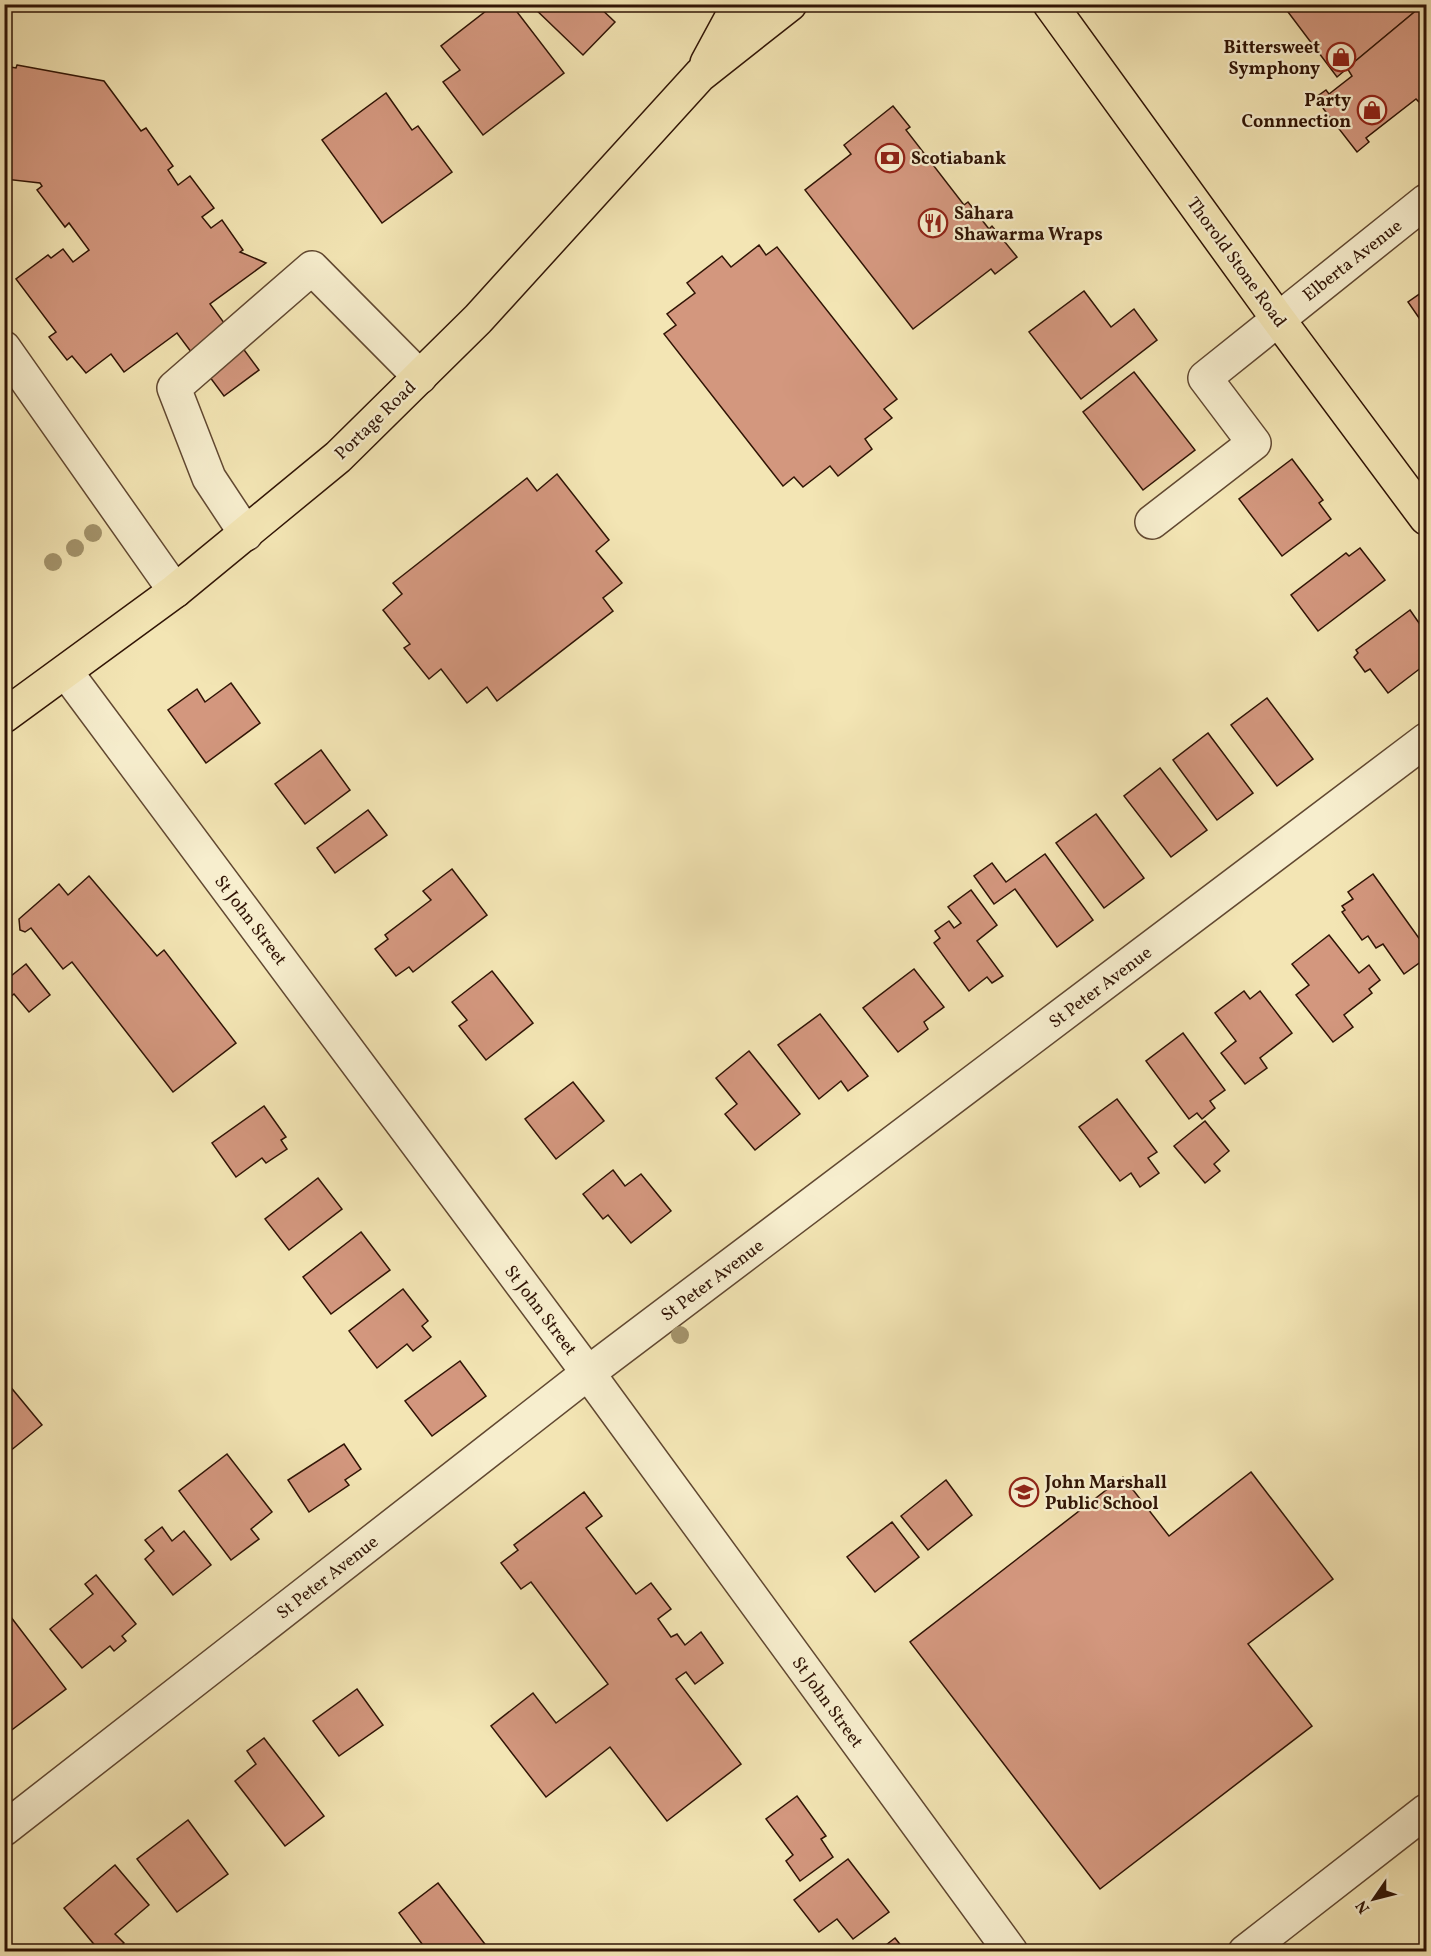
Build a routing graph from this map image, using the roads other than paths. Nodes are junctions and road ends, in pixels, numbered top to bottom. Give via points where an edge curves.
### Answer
1 (739, 4) edge
2 (790, 4) edge
3 (1050, 4) edge
4 (700, 75) junction
5 (1426, 201) edge
6 (1278, 319) junction
7 (4, 348) edge
8 (420, 377) junction
9 (1426, 518) edge
10 (1152, 522) dead end
11 (246, 534) junction
12 (175, 591) junction
13 (66, 672) junction
14 (4, 717) edge
15 (1426, 740) edge
16 (588, 1373) junction
17 (1426, 1811) edge
18 (4, 1829) edge
19 (1011, 1952) edge
20 (1245, 1952) edge

1 - 4 main road, Portage Road
2 - 4 main road, Portage Road
3 - 6 main road, Thorold Stone Road
4 - 8 main road, Portage Road via 478,320
5 - 6 street, Elberta Avenue
6 - 9 main road, Thorold Stone Road
6 - 10 street, Elberta Avenue via 1205,378 1254,443
7 - 12 street
8 - 11 main road, Portage Road via 338,457
8 - 11 street via 312,268 174,388 210,478
11 - 12 main road, Portage Road
12 - 13 main road, Portage Road
13 - 14 main road, Portage Road
13 - 16 street, St John Street
15 - 16 street, St Peter Avenue
16 - 18 street, St Peter Avenue
16 - 19 street, St John Street
17 - 20 street

